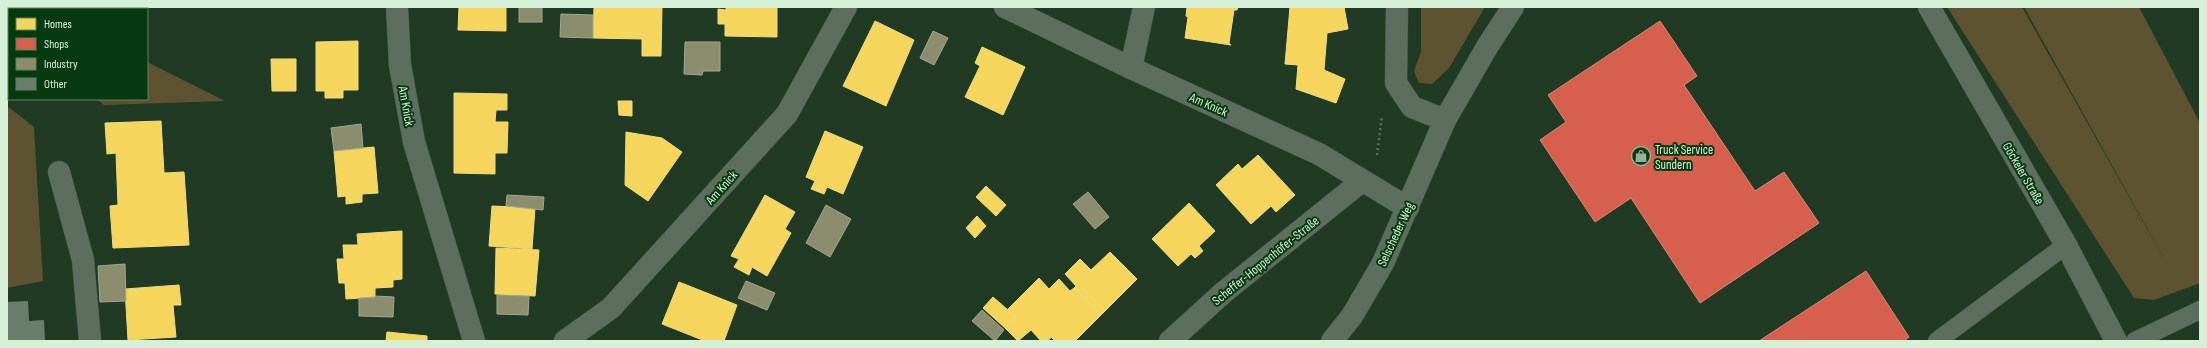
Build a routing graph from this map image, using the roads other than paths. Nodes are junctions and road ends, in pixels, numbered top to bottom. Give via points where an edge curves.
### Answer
1 (397, 7) edge
2 (846, 7) edge
3 (1005, 7) edge
4 (1144, 7) edge
5 (1397, 7) edge
6 (1513, 7) edge
7 (1929, 7) edge
8 (1131, 68) junction
9 (1445, 120) junction
10 (59, 172) dead end
11 (1362, 181) junction
12 (1408, 208) junction
13 (2066, 245) junction
14 (2200, 310) edge
15 (90, 341) edge
16 (474, 341) edge
17 (565, 341) edge
18 (1170, 341) edge
19 (1332, 341) edge
20 (1937, 341) edge
21 (2116, 341) edge
22 (2135, 341) edge

1 - 16 street, Am Knick via 400,65 414,142
2 - 17 street, Am Knick via 787,114 611,308
3 - 8 street, Am Knick
4 - 8 street
5 - 9 street via 1396,83 1412,106
6 - 9 street, Selscheder Weg
7 - 13 street, Göckeler Straße
8 - 11 street, Am Knick via 1319,154
9 - 12 street, Selscheder Weg
10 - 15 street via 83,260
11 - 12 street, Am Knick
11 - 18 street, Scheffer-Hoppenhöfer-Straße via 1224,292
12 - 19 street, Selscheder Weg via 1383,263 1352,316
13 - 20 lane
13 - 21 street, Göckeler Straße
14 - 22 lane

